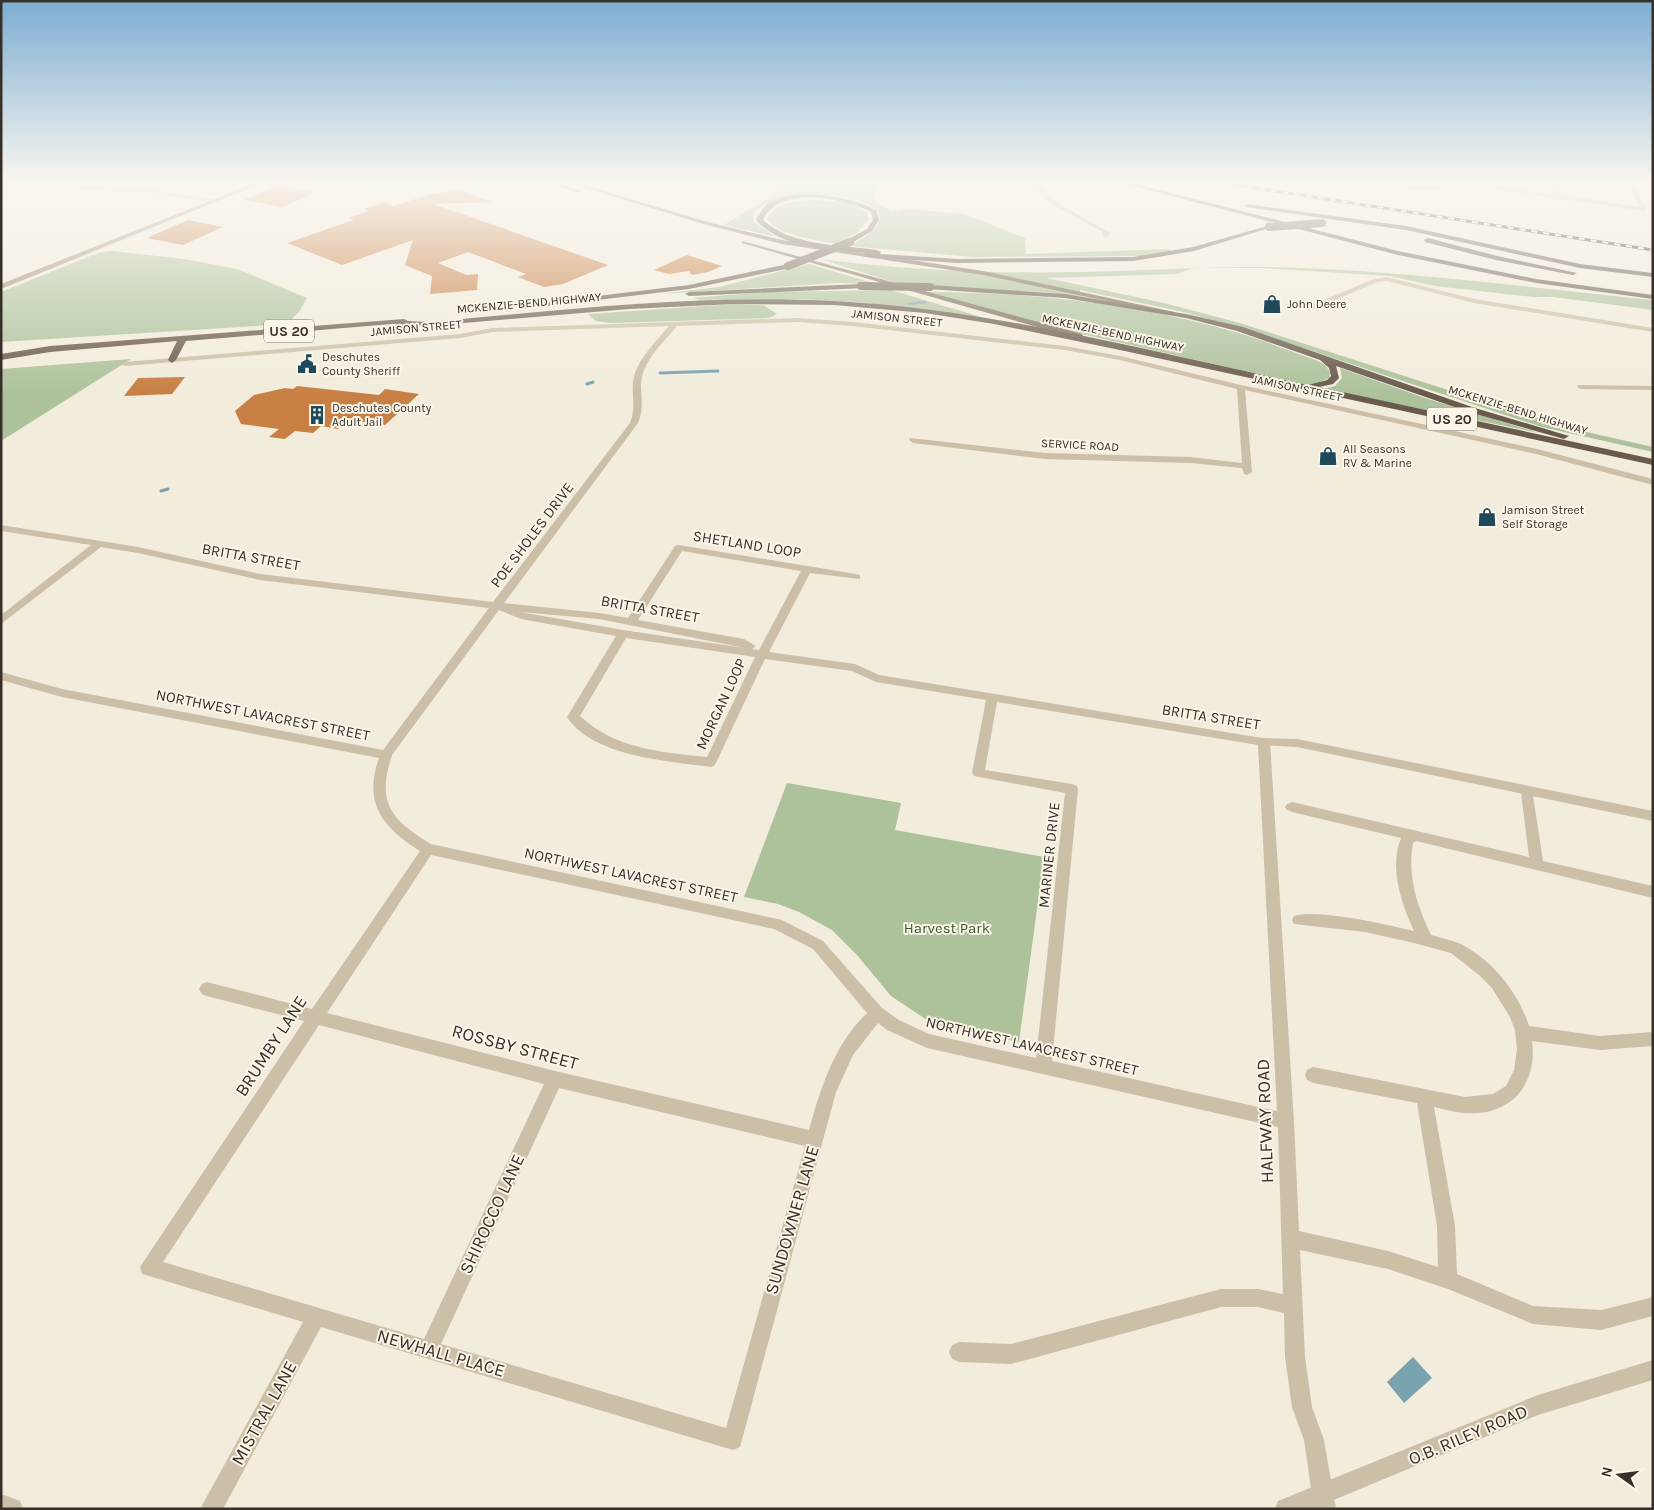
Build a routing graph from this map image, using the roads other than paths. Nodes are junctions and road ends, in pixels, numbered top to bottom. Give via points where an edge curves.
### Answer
1 (83, 253) edge
2 (787, 253) edge
3 (820, 253) edge
4 (856, 253) edge
5 (881, 253) edge
6 (1170, 253) edge
7 (1396, 253) edge
8 (1419, 253) edge
9 (1479, 253) edge
10 (1523, 253) edge
11 (868, 255) junction
12 (957, 261) junction
13 (1653, 275) edge
14 (1605, 278) dead end
15 (1, 287) edge
16 (1653, 291) edge
17 (1653, 297) edge
18 (1306, 309) dead end
19 (432, 316) junction
20 (1186, 316) junction
21 (478, 320) junction
22 (395, 323) junction
23 (675, 324) junction
24 (1653, 330) edge
25 (478, 332) junction
26 (183, 339) junction
27 (1120, 347) junction
28 (1, 349) edge
29 (50, 349) junction
30 (1, 357) edge
31 (1324, 358) junction
32 (172, 360) junction
33 (125, 364) dead end
34 (1299, 386) junction
35 (1582, 387) dead end
36 (1241, 388) junction
37 (1653, 388) edge
38 (913, 440) dead end
39 (1605, 450) junction
40 (1653, 462) edge
41 (1653, 482) edge
42 (1, 528) edge
43 (99, 544) junction
44 (807, 569) junction
45 (856, 577) dead end
46 (498, 606) junction
47 (2, 621) edge
48 (631, 622) junction
49 (623, 634) junction
50 (763, 654) junction
51 (1, 676) edge
52 (992, 698) junction
53 (1264, 742) junction
54 (386, 755) junction
55 (1527, 792) junction
56 (1292, 807) dead end
57 (1653, 816) edge
58 (1416, 836) junction
59 (428, 849) junction
60 (1537, 864) junction
61 (1653, 892) edge
62 (1299, 920) dead end
63 (1426, 940) junction
64 (207, 988) dead end
65 (877, 1013) junction
66 (315, 1016) junction
67 (1522, 1032) junction
68 (1653, 1039) edge
69 (1044, 1066) junction
70 (1313, 1075) dead end
71 (555, 1079) junction
72 (1424, 1098) junction
73 (1286, 1121) junction
74 (814, 1140) junction
75 (1289, 1238) junction
76 (149, 1266) joint
77 (1448, 1280) junction
78 (1293, 1305) junction
79 (1653, 1306) edge
80 (316, 1317) junction
81 (429, 1349) junction
82 (959, 1352) dead end
83 (1653, 1370) edge
84 (733, 1440) joint
85 (1324, 1502) edge
86 (1, 1505) edge
87 (12, 1509) edge
88 (211, 1509) edge
89 (1286, 1509) edge

1 - 15 main road
2 - 27 main road
3 - 19 highway, bridge via 788,266 737,279
4 - 11 main road
5 - 12 highway, bridge
6 - 12 highway, bridge via 1082,260
7 - 17 highway via 1536,281
8 - 16 highway
9 - 14 highway, bridge
10 - 13 highway via 1580,266
11 - 12 highway
11 - 20 main road via 983,273
18 - 24 street via 1376,280 1387,279 1474,301
19 - 20 highway, MCKENZIE-BEND HIGHWAY / US 20, bridge via 709,293 861,286 1065,296
19 - 22 highway, MCKENZIE-BEND HIGHWAY / US 20
20 - 31 highway, MCKENZIE-BEND HIGHWAY / US 20 via 1240,329
21 - 22 highway, MCKENZIE-BEND HIGHWAY / US 20
21 - 25 highway
21 - 27 highway, MCKENZIE-BEND HIGHWAY / US 20 via 673,304 817,302 962,316
22 - 26 highway, MCKENZIE-BEND HIGHWAY / US 20
23 - 25 street, JAMISON STREET
23 - 36 street, JAMISON STREET via 821,321 1056,347 1120,358
23 - 46 street, POE SHOLES DRIVE via 640,369 637,380 640,405 634,423
25 - 32 street, JAMISON STREET
26 - 29 highway, MCKENZIE-BEND HIGHWAY / US 20
26 - 32 highway
27 - 34 highway, MCKENZIE-BEND HIGHWAY / US 20
28 - 29 highway, MCKENZIE-BEND HIGHWAY / US 20 via 33,346
29 - 30 highway, MCKENZIE-BEND HIGHWAY / US 20
31 - 34 highway via 1336,372 1333,380 1325,384
31 - 39 highway, MCKENZIE-BEND HIGHWAY / US 20 via 1472,410
32 - 33 street, JAMISON STREET
34 - 39 highway, MCKENZIE-BEND HIGHWAY / US 20
35 - 37 street
36 - 38 street, SERVICE ROAD via 1246,470 1190,460 1046,456
36 - 41 street, JAMISON STREET via 1545,454
39 - 40 highway, US 20
42 - 43 street, BRITTA STREET
43 - 46 street, BRITTA STREET via 260,577
43 - 47 street
44 - 45 street, SHETLAND LOOP
44 - 48 street, SHETLAND LOOP via 679,548
44 - 50 street, SHETLAND LOOP
46 - 48 street, BRITTA STREET
46 - 49 street, BRITTA STREET via 521,616
46 - 54 street, POE SHOLES DRIVE
48 - 50 street, BRITTA STREET via 744,643
49 - 50 street, BRITTA STREET
49 - 50 street, MORGAN LOOP via 573,717 597,738 625,748 711,762
50 - 52 street, BRITTA STREET via 855,668 876,678
51 - 54 street, NORTHWEST LAVACREST STREET via 62,693
52 - 53 street, BRITTA STREET
52 - 69 street, MARINER DRIVE via 978,773 1072,789
53 - 55 street, BRITTA STREET via 1297,743
53 - 73 street, HALFWAY ROAD
54 - 59 street, NORTHWEST LAVACREST STREET via 379,772 378,787 386,817
55 - 57 street, BRITTA STREET
55 - 60 street
56 - 58 street
58 - 60 street
58 - 63 street via 1408,840 1403,877 1413,912
59 - 65 street, NORTHWEST LAVACREST STREET via 777,924 818,945
59 - 66 street, BRUMBY LANE
60 - 61 street
62 - 63 street via 1401,933
63 - 67 street via 1453,948 1487,972 1507,998
64 - 66 street, ROSSBY STREET
65 - 69 street, NORTHWEST LAVACREST STREET via 893,1025 927,1041
65 - 74 street, SUNDOWNER LANE via 857,1032 841,1058
66 - 71 street, ROSSBY STREET
66 - 76 street, BRUMBY LANE
67 - 68 street via 1600,1043
67 - 72 street via 1526,1055 1521,1075 1510,1094 1489,1103 1465,1105
69 - 73 street, NORTHWEST LAVACREST STREET
70 - 72 street
71 - 74 street, ROSSBY STREET
71 - 81 street, SHIROCCO LANE
72 - 77 street via 1446,1226
73 - 75 street, HALFWAY ROAD
74 - 84 street, SUNDOWNER LANE
75 - 77 street via 1388,1260
75 - 78 street, HALFWAY ROAD
76 - 80 street, NEWHALL PLACE
77 - 79 street via 1533,1315 1601,1320
78 - 82 street via 1258,1298 1221,1298 1010,1354
78 - 85 street, HALFWAY ROAD via 1295,1357 1302,1407 1314,1440
80 - 81 street, NEWHALL PLACE
80 - 88 street, MISTRAL LANE
81 - 84 street, NEWHALL PLACE
83 - 85 street, O.B. RILEY ROAD via 1538,1406
85 - 89 street, O.B. RILEY ROAD
86 - 87 street

